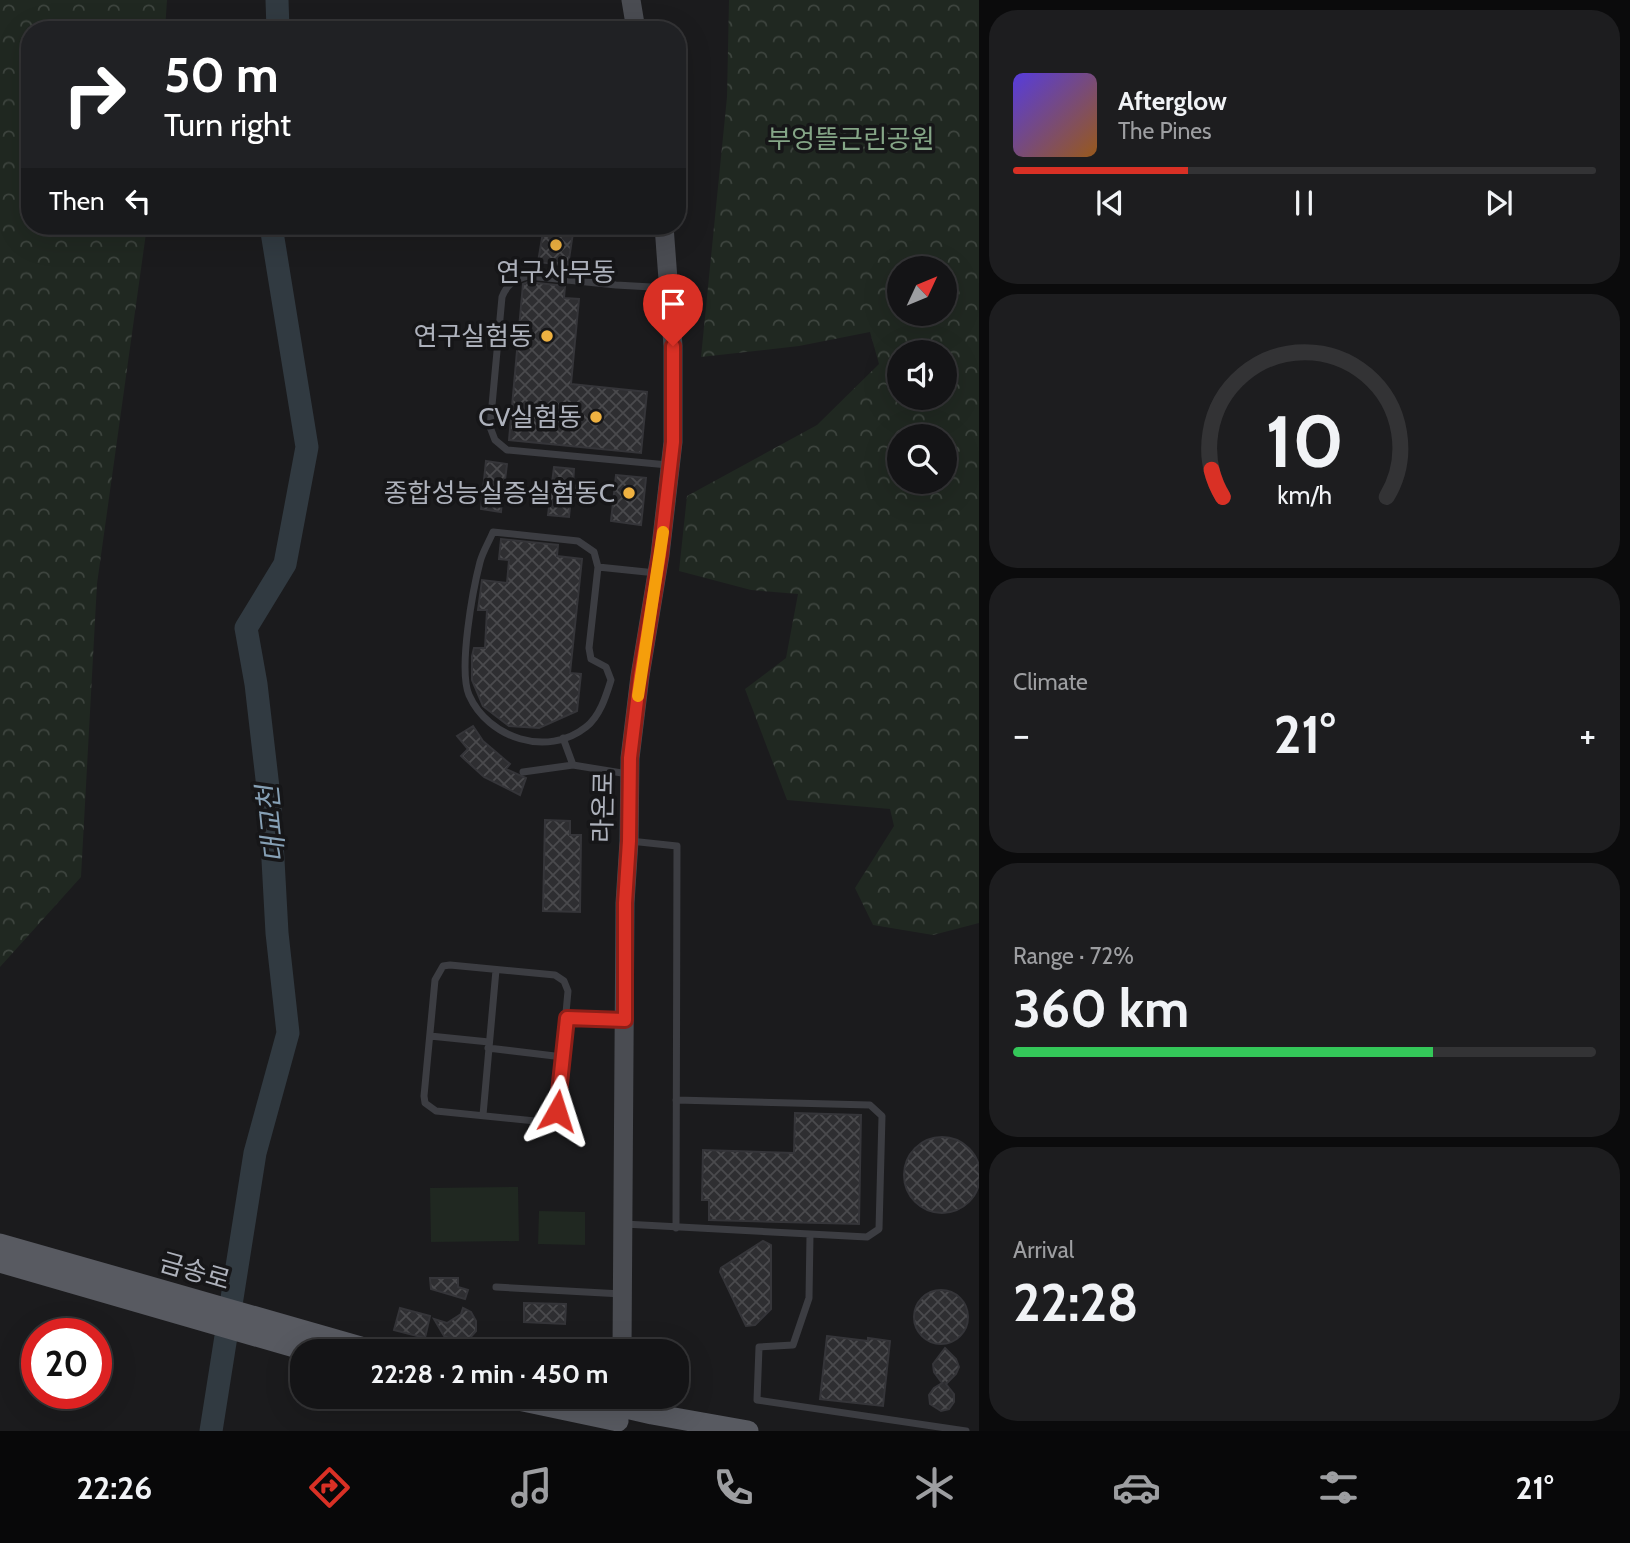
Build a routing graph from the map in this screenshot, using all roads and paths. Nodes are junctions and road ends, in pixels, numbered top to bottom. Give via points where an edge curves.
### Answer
1 (631, 0) edge
2 (634, 21) edge
3 (665, 235) edge
4 (669, 288) junction
5 (671, 466) junction
6 (598, 567) junction
7 (656, 574) junction
8 (563, 738) junction
9 (573, 765) junction
10 (523, 772) dead end
11 (629, 774) junction
12 (629, 841) junction
13 (496, 970) junction
14 (567, 1018) junction
15 (625, 1020) junction
16 (430, 1036) junction
17 (489, 1045) junction
18 (563, 1057) junction
19 (676, 1100) junction
20 (483, 1115) junction
21 (623, 1224) junction
22 (676, 1228) junction
23 (810, 1235) junction
24 (0, 1244) edge
25 (0, 1262) edge
26 (32, 1263) junction
27 (496, 1287) dead end
28 (622, 1294) junction
29 (328, 1339) edge
30 (622, 1339) edge
31 (290, 1345) edge
32 (622, 1409) edge
33 (672, 1431) edge
34 (748, 1431) edge
35 (966, 1431) edge

1 - 2 main road
3 - 4 main road, 라온로
4 - 5 main road, 라온로 via 674,388
4 - 5 lane via 528,276 515,279 502,297 490,427 495,440 507,450
5 - 7 main road, 라온로
6 - 7 lane
6 - 8 lane via 589,648 591,659 606,667 611,680 602,706 587,727
6 - 8 lane via 594,552 578,541 493,532 480,560 465,654 468,692 481,716 506,735 537,742
7 - 11 main road, 라온로
8 - 9 lane
9 - 10 lane
9 - 11 lane
11 - 12 main road, 라온로
12 - 15 main road, 라온로
12 - 19 lane via 677,846
13 - 14 lane via 555,975 564,981
13 - 16 lane via 443,966 435,980
13 - 17 lane
14 - 15 lane
14 - 18 lane
15 - 21 main road, 라온로
16 - 17 lane
16 - 20 lane via 425,1103 436,1111
17 - 18 lane
17 - 20 lane
18 - 20 lane via 554,1118 545,1122
19 - 22 lane
19 - 23 lane via 870,1105 882,1116 879,1229 867,1237
21 - 22 lane
21 - 28 main road, 라온로
22 - 23 lane
23 - 35 lane via 809,1298 793,1345 759,1347 757,1401
24 - 26 main road, 금송로
25 - 26 main road, 금송로
26 - 29 main road, 금송로
26 - 31 main road, 금송로
27 - 28 lane
28 - 30 main road, 라온로
32 - 33 main road
32 - 34 main road

